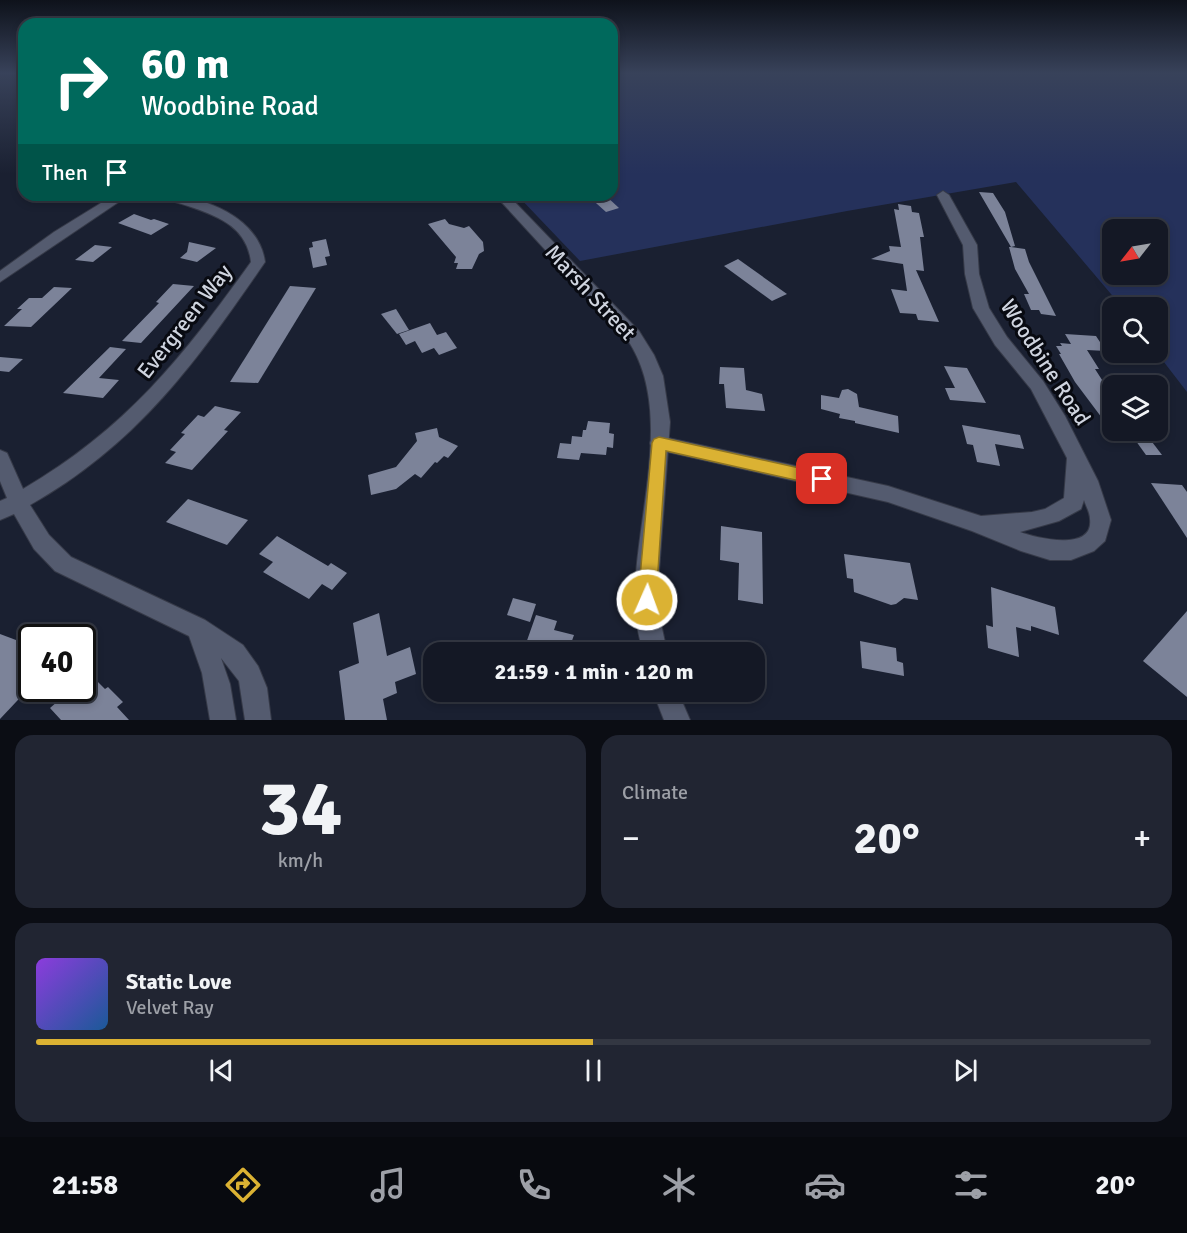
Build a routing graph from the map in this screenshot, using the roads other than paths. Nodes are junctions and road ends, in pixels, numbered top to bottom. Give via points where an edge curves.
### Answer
1 (944, 195) dead end
2 (113, 201) edge
3 (182, 201) edge
4 (507, 201) edge
5 (0, 278) edge
6 (659, 443) junction
7 (1075, 453) junction
8 (0, 458) edge
9 (10, 507) edge
10 (978, 524) junction
11 (196, 628) junction
12 (653, 642) edge
13 (670, 702) edge
14 (224, 720) edge
15 (258, 720) edge
16 (677, 720) edge

1 - 7 street, Woodbine Road via 970,245 972,274 981,308 1001,341 1037,385
2 - 5 street
3 - 9 street, Evergreen Way via 252,235 259,250 258,262 185,363 135,417 90,455
4 - 6 street, Marsh Street via 642,346 658,389
6 - 10 street, Woodbine Road via 888,494
6 - 12 street, Marsh Street via 646,585
7 - 10 street, Woodbine Road via 1074,503 1043,520
7 - 10 street, Woodbine Road via 1101,519 1098,534 1086,544 1071,550 1050,550
8 - 9 street
9 - 11 street via 63,564
11 - 14 street via 215,671
11 - 15 street via 230,647 245,665 255,693
13 - 16 street

